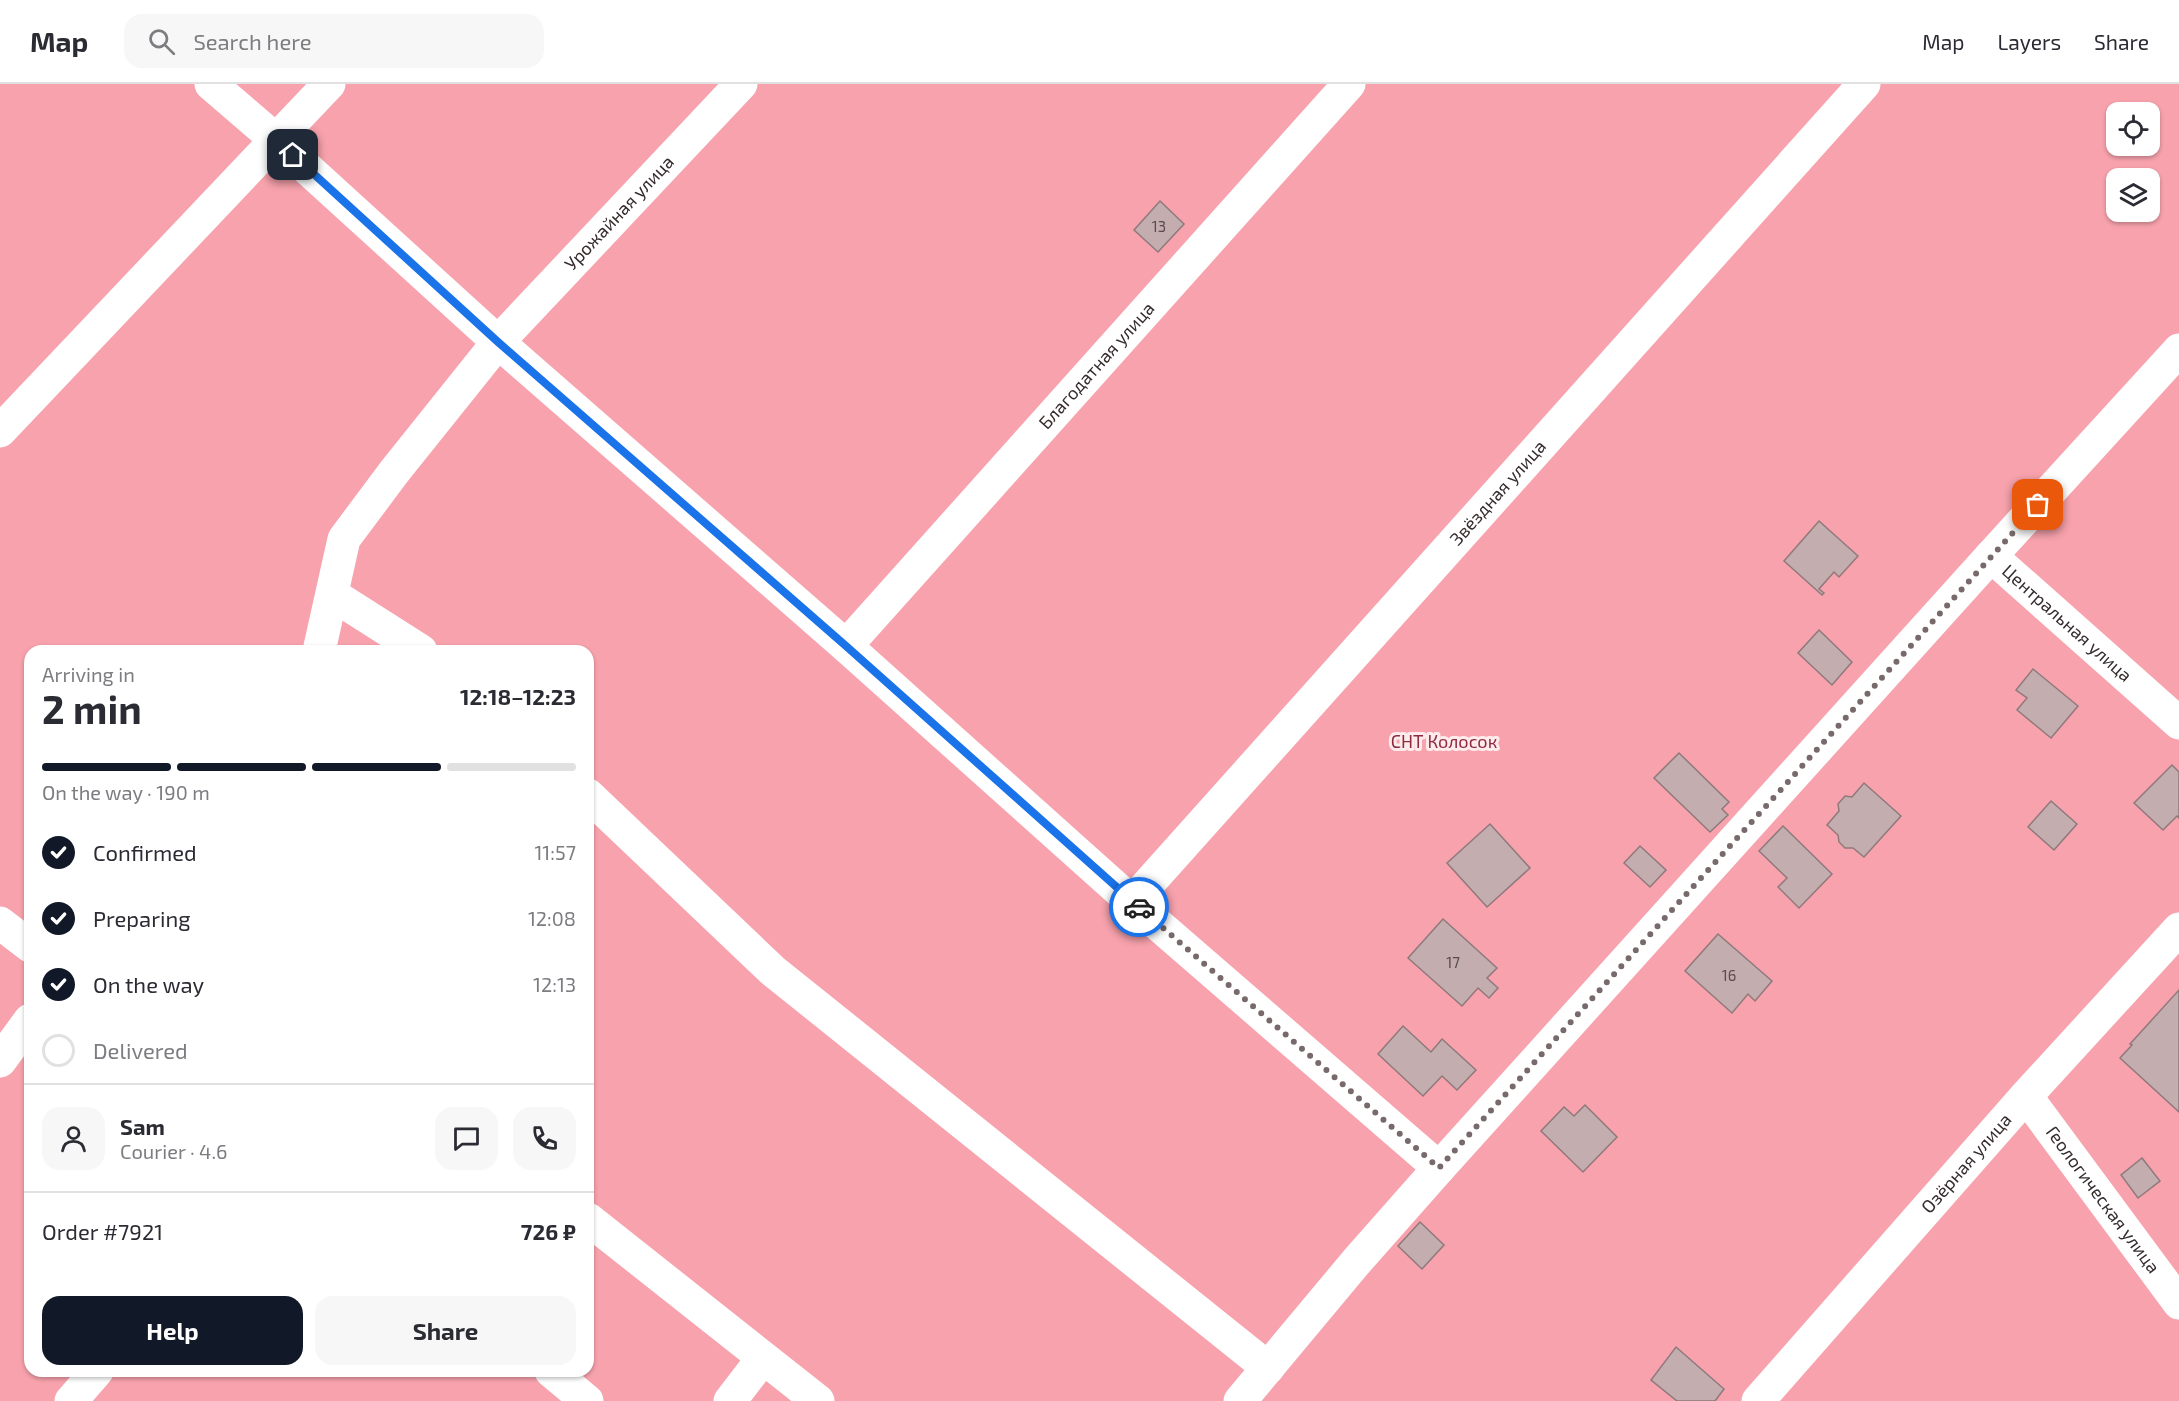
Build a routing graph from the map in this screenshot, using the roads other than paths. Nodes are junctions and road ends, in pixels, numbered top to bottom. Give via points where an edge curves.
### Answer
1 (211, 84) edge
2 (329, 84) edge
3 (741, 84) edge
4 (1349, 84) edge
5 (1864, 84) edge
6 (276, 140) junction
7 (498, 342) junction
8 (2179, 350) edge
9 (0, 431) edge
10 (1991, 556) junction
11 (333, 595) junction
12 (320, 645) edge
13 (412, 645) edge
14 (846, 646) junction
15 (2179, 723) edge
16 (594, 801) edge
17 (1132, 902) junction
18 (0, 923) edge
19 (2179, 929) edge
20 (24, 941) edge
21 (24, 1028) edge
22 (0, 1061) edge
23 (2026, 1096) junction
24 (1439, 1168) junction
25 (594, 1224) edge
26 (2179, 1303) edge
27 (763, 1358) junction
28 (1268, 1368) junction
29 (91, 1377) edge
30 (558, 1377) edge
31 (1768, 1397) edge
32 (71, 1401) edge
33 (587, 1401) edge
34 (730, 1401) edge
35 (818, 1401) edge
36 (1240, 1401) edge

1 - 6 street
2 - 6 street
3 - 7 street, Урожайная улица
4 - 14 street, Благодатная улица
5 - 17 street, Звёздная улица
6 - 7 street
6 - 9 street
7 - 11 street, Урожайная улица via 344,539
7 - 14 street
8 - 10 street
10 - 15 street, Центральная улица
10 - 24 street, Центральная улица
11 - 12 street, Урожайная улица
11 - 13 street
14 - 17 street
16 - 28 street via 772,970
17 - 24 street
18 - 20 street
19 - 23 street, Озёрная улица
21 - 22 street
23 - 26 street, Геологическая улица
23 - 31 street, Озёрная улица
24 - 28 street, Центральная улица
25 - 27 street
27 - 34 street
27 - 35 street
28 - 36 street, Центральная улица
29 - 32 street
30 - 33 street

